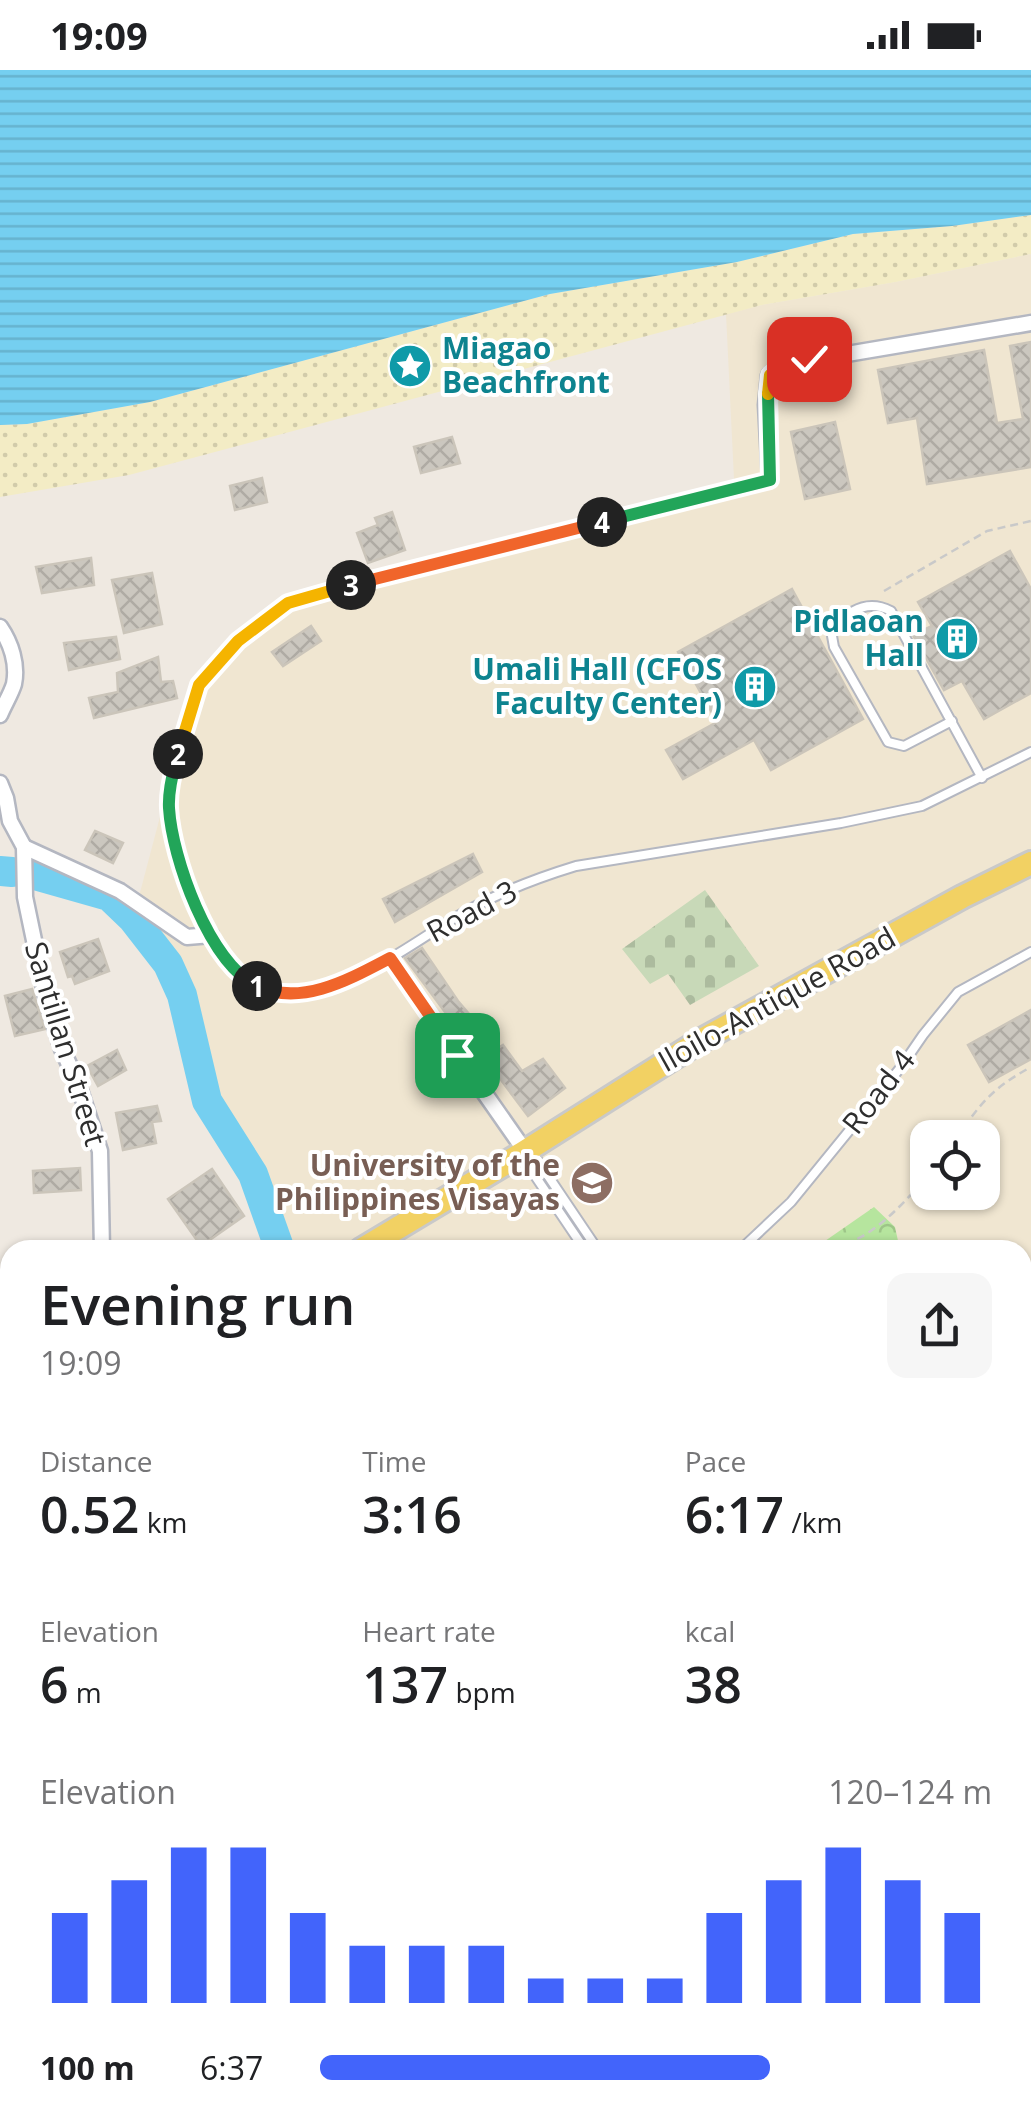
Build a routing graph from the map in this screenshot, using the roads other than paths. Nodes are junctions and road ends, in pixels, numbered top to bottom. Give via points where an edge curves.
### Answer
1 (1031, 324) edge
2 (770, 480) joint
3 (0, 627) edge
4 (0, 715) edge
5 (952, 721) junction
6 (1031, 752) edge
7 (982, 778) junction
8 (0, 783) edge
9 (5, 824) edge
10 (24, 847) junction
11 (1031, 863) edge
12 (211, 935) junction
13 (1028, 956) edge
14 (390, 958) junction
15 (525, 1151) junction
16 (102, 1240) edge
17 (378, 1240) edge
18 (579, 1240) edge
19 (591, 1240) edge
20 (751, 1240) edge

1 - 2 street via 782,365 770,375 766,405
2 - 12 lane, Road 3 via 300,598 250,630 199,685 169,797 178,860
3 - 4 street via 14,658 14,683
5 - 5 lane via 890,611 868,604 837,622 834,647 888,742 904,746
5 - 7 lane
6 - 7 lane, Road 3
7 - 14 lane, Road 3 via 922,806 560,872 469,909
8 - 9 street, Santillan Street
9 - 10 street, Santillan Street
10 - 12 street via 120,892 188,937
10 - 16 street, Santillan Street via 25,897 45,993 100,1152
11 - 15 main road, Iloilo-Antique Road via 700,1040
12 - 14 lane, Road 3 via 248,982 282,993 344,981
13 - 20 lane, Road 4 via 958,992 791,1202
14 - 15 street
15 - 17 main road, Iloilo-Antique Road
15 - 18 lane
15 - 19 lane

